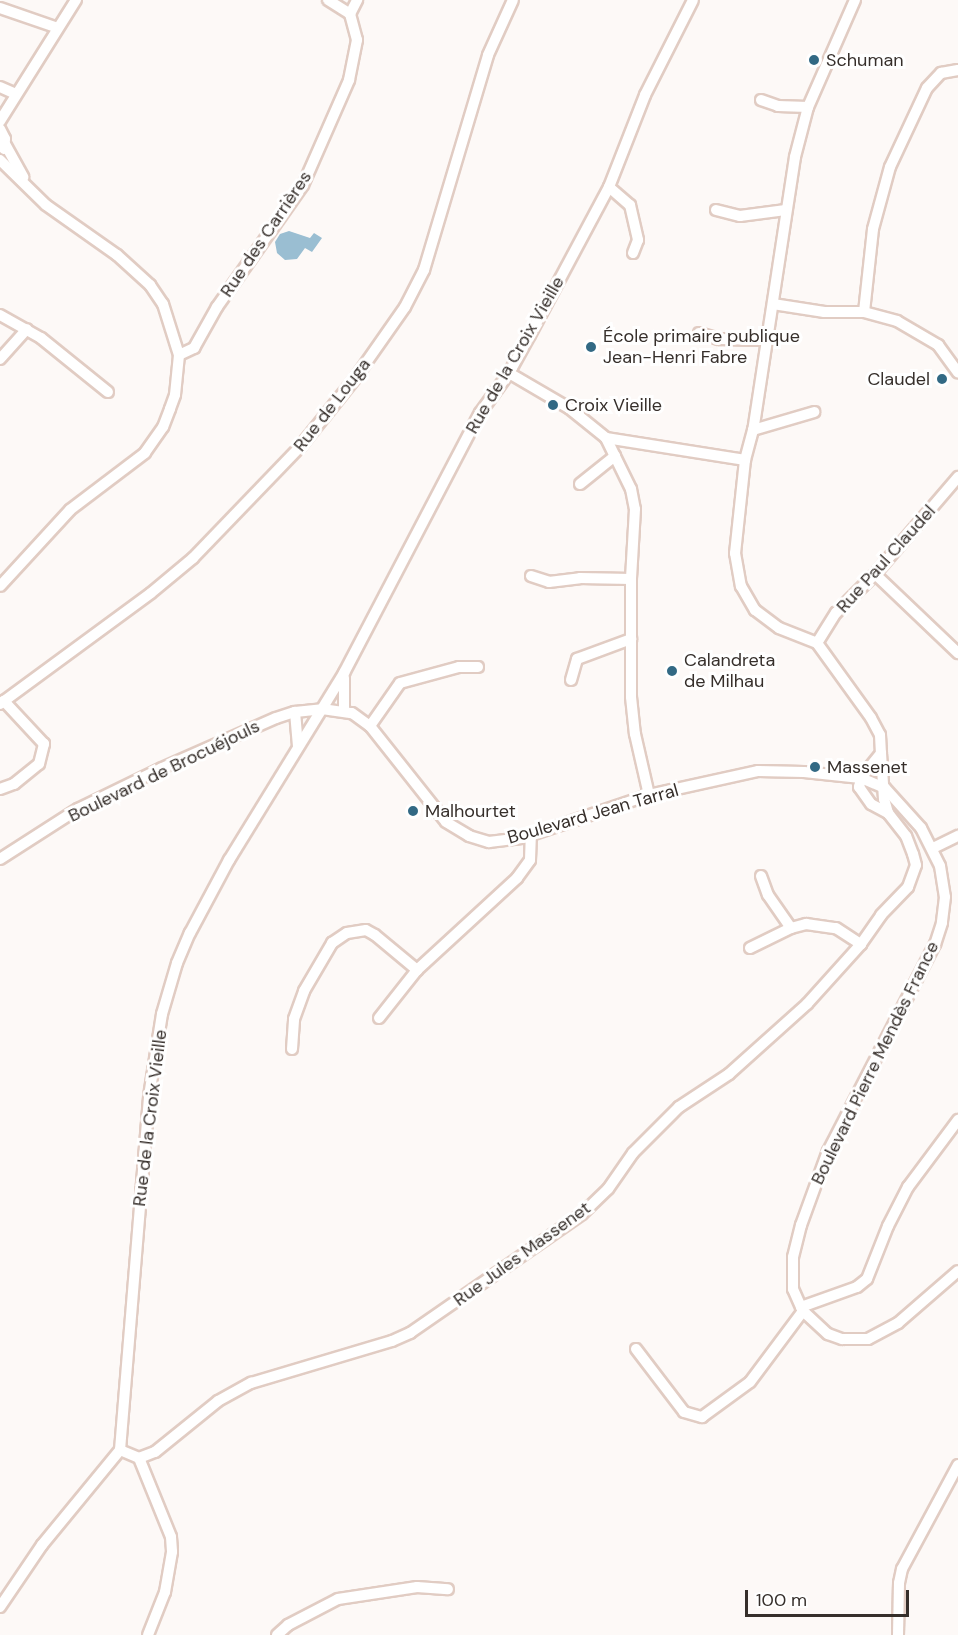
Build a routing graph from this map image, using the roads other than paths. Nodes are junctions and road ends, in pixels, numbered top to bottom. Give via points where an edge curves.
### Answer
1 (76, 0) edge
2 (328, 0) edge
3 (357, 0) edge
4 (513, 0) edge
5 (693, 0) edge
6 (855, 0) edge
7 (0, 8) edge
8 (350, 14) junction
9 (58, 28) junction
10 (958, 70) edge
11 (0, 87) edge
12 (16, 94) junction
13 (761, 100) dead end
14 (808, 107) junction
15 (0, 122) edge
16 (0, 129) edge
17 (3, 149) edge
18 (0, 160) edge
19 (609, 186) junction
20 (29, 187) junction
21 (716, 210) dead end
22 (786, 210) junction
23 (633, 253) dead end
24 (773, 304) junction
25 (864, 312) junction
26 (0, 315) edge
27 (27, 329) junction
28 (699, 333) dead end
29 (765, 340) junction
30 (179, 355) junction
31 (0, 359) edge
32 (509, 372) junction
33 (958, 373) edge
34 (108, 392) dead end
35 (814, 412) dead end
36 (753, 430) junction
37 (606, 438) junction
38 (615, 456) junction
39 (745, 460) junction
40 (958, 477) edge
41 (580, 484) dead end
42 (875, 574) junction
43 (531, 576) dead end
44 (631, 579) junction
45 (0, 586) edge
46 (631, 639) junction
47 (817, 643) junction
48 (958, 652) edge
49 (478, 667) dead end
50 (344, 673) junction
51 (571, 680) dead end
52 (2, 703) edge
53 (322, 709) junction
54 (340, 710) junction
55 (295, 712) junction
56 (370, 726) junction
57 (298, 747) junction
58 (881, 753) junction
59 (860, 782) junction
60 (0, 789) edge
61 (885, 793) junction
62 (649, 795) junction
63 (888, 813) junction
64 (531, 835) junction
65 (958, 836) edge
66 (933, 848) junction
67 (0, 859) edge
68 (761, 876) dead end
69 (791, 928) junction
70 (861, 944) junction
71 (750, 948) dead end
72 (417, 970) junction
73 (379, 1018) dead end
74 (292, 1049) dead end
75 (958, 1120) edge
76 (958, 1271) edge
77 (802, 1309) junction
78 (636, 1349) dead end
79 (120, 1450) junction
80 (139, 1458) junction
81 (958, 1465) edge
82 (448, 1589) dead end
83 (0, 1606) edge
84 (148, 1635) edge
85 (277, 1635) edge
86 (898, 1635) edge

1 - 9 street
2 - 8 street
3 - 8 street
4 - 52 street, Rue de Louga via 488,55 424,270 405,307 356,377 300,447 193,558
5 - 19 street, Rue de la Croix Vieille via 645,94
6 - 14 street
7 - 9 street
8 - 30 street, Rue des Carrières via 357,40 349,80 303,185 194,348
9 - 12 street
10 - 25 street via 940,73 927,88 890,167 873,229
11 - 12 street
12 - 15 street
13 - 14 street via 778,106
14 - 22 street
16 - 17 street via 4,134
17 - 20 street
18 - 20 street
19 - 23 street via 630,205 638,240
19 - 32 street, Rue de la Croix Vieille
20 - 30 street via 46,205 137,270 163,304
21 - 22 street via 740,216
22 - 24 street
24 - 25 street via 824,312
24 - 29 street
25 - 33 street via 916,330 945,352
26 - 27 street
27 - 31 street
27 - 34 street
28 - 29 street via 719,339
29 - 36 street
30 - 45 street via 175,395 156,439 145,453 70,510
32 - 37 street via 554,398
32 - 50 street, Rue de la Croix Vieille via 480,413
35 - 36 street
36 - 39 street
37 - 38 street
37 - 39 street
38 - 41 street
38 - 44 street via 627,475 635,509
39 - 47 street via 735,553 741,586 755,610 779,628
40 - 42 street, Rue Paul Claudel
42 - 47 street, Rue Paul Claudel via 836,613
42 - 48 street
43 - 44 street via 549,582
44 - 46 street
46 - 51 street via 577,659
46 - 62 street via 635,734
47 - 58 street, Rue Jules Massenet via 871,718 880,735
49 - 56 street via 459,667 400,683
50 - 53 street, Rue de la Croix Vieille
50 - 54 street, Rue de la Croix Vieille
52 - 60 street via 44,744 39,764 14,784
53 - 54 street, Boulevard de Brocuéjouls
53 - 55 street, Boulevard de Brocuéjouls
53 - 57 street, Rue de la Croix Vieille
54 - 56 street, Boulevard Jean Tarral
55 - 57 street
55 - 67 street, Boulevard de Brocuéjouls via 246,730 102,797
56 - 64 street, Boulevard Jean Tarral via 432,807 458,830 489,842 508,842
57 - 79 street, Rue de la Croix Vieille via 190,933 162,1014 149,1096
58 - 59 street
58 - 61 street, Rue Jules Massenet
59 - 61 street, Boulevard Jean Tarral
59 - 62 street, Boulevard Jean Tarral via 832,775 758,771
59 - 63 street, Rue Jules Massenet via 871,804
61 - 63 street, Rue Jules Massenet
61 - 66 street, Boulevard Jean Tarral via 903,806
62 - 64 street, Boulevard Jean Tarral
63 - 70 street, Rue Jules Massenet via 906,836 916,865 914,877 880,915
64 - 72 street via 530,860 517,878
65 - 66 street
66 - 77 street, Boulevard Pierre Mendès France via 943,880 942,923 828,1151 812,1191 791,1276
68 - 69 street via 768,895
69 - 70 street via 822,924
69 - 71 street
70 - 80 street, Rue Jules Massenet via 773,1037 729,1074 679,1107 633,1153 608,1189 582,1214 410,1333 251,1383 218,1401 155,1452
72 - 73 street
72 - 74 street via 366,930 346,933 333,943 304,992 294,1020
75 - 77 street via 908,1188 867,1279 857,1287
76 - 77 street, Boulevard Pierre Mendès France via 898,1323 868,1339 842,1339 828,1334
77 - 78 street via 750,1382 702,1417 684,1412
79 - 80 street
79 - 83 street via 42,1545
80 - 84 street via 171,1538 172,1552 165,1592
81 - 86 street via 903,1569
82 - 85 street via 417,1587 338,1599 296,1620

